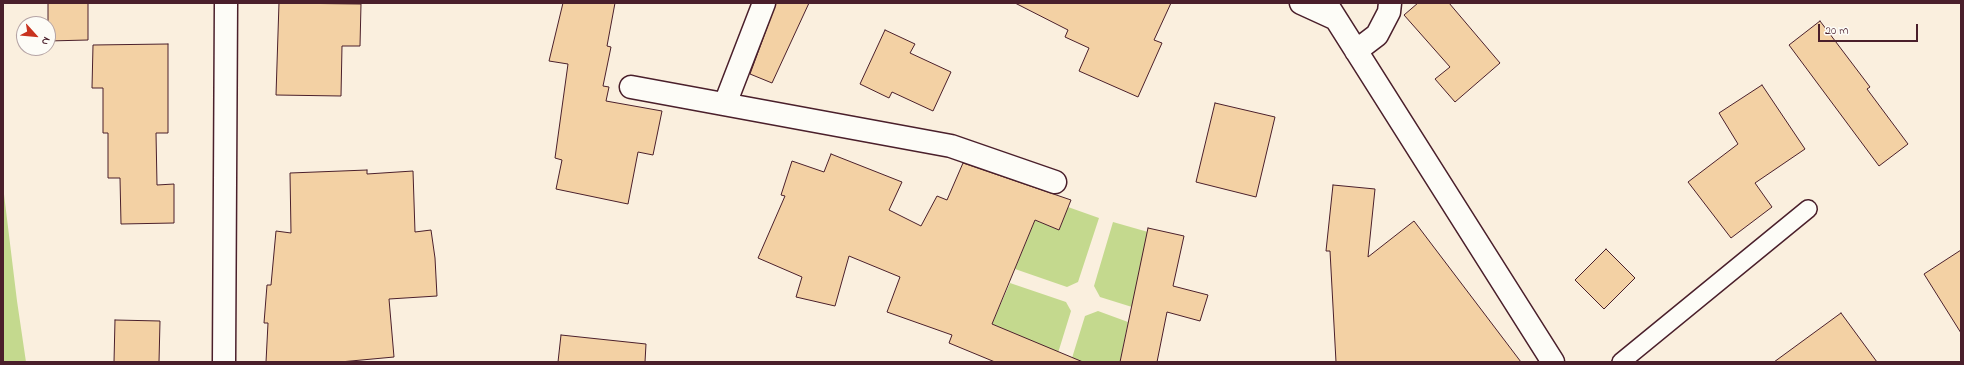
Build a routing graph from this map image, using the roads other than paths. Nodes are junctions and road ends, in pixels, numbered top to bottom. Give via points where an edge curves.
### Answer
1 (226, 3) edge
2 (764, 3) edge
3 (1301, 3) edge
4 (1390, 3) edge
5 (1331, 11) edge
6 (1356, 51) junction
7 (631, 87) dead end
8 (725, 104) junction
9 (1055, 182) dead end
10 (1808, 208) dead end
11 (224, 362) edge
12 (1554, 362) edge
13 (1621, 362) edge

1 - 11 street
2 - 8 street
3 - 5 street
4 - 6 street via 1389,12 1377,35
5 - 6 street
6 - 12 street
7 - 8 street
8 - 9 street via 951,146
10 - 13 lane

